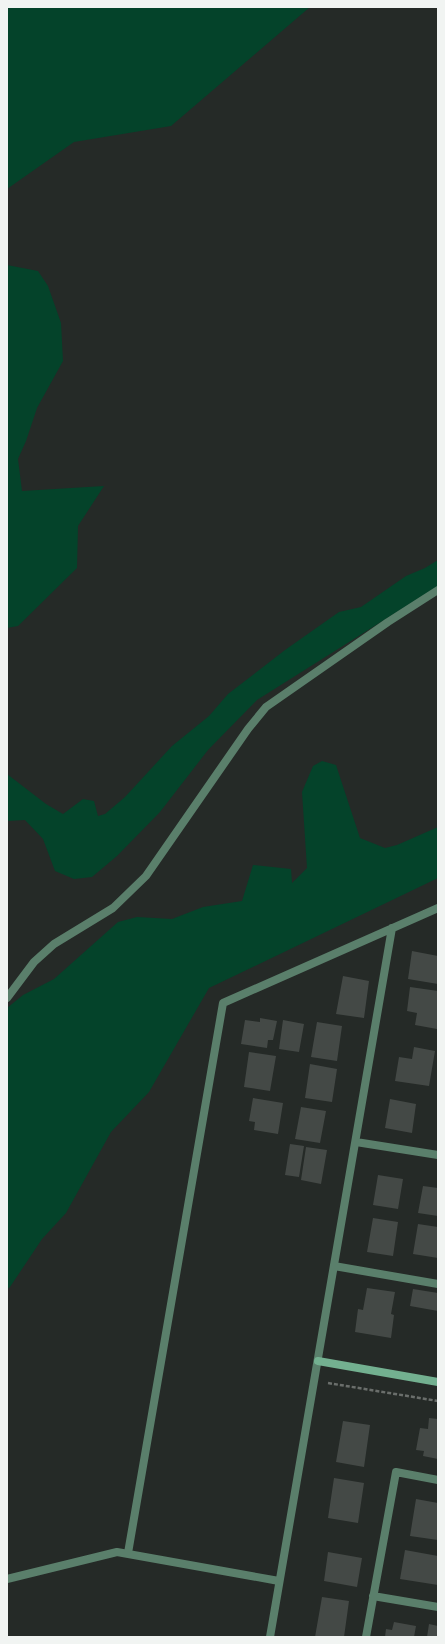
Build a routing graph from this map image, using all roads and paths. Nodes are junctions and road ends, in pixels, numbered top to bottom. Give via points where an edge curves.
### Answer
1 (438, 590) edge
2 (438, 908) edge
3 (392, 928) junction
4 (7, 998) edge
5 (356, 1142) junction
6 (438, 1156) edge
7 (334, 1266) junction
8 (438, 1284) edge
9 (318, 1362) junction
10 (438, 1382) edge
11 (328, 1383) dead end
12 (438, 1401) edge
13 (438, 1480) edge
14 (128, 1553) junction
15 (7, 1579) edge
16 (279, 1581) junction
17 (374, 1596) junction
18 (438, 1607) edge
19 (270, 1637) edge
20 (366, 1637) edge

1 - 4 street via 266,707 146,876 113,908 54,944 34,962
2 - 3 street
3 - 5 street
3 - 14 street via 223,1003
5 - 6 street
5 - 7 street
7 - 8 street
7 - 9 street
9 - 10 street
9 - 16 street
11 - 12 path
13 - 17 street via 396,1472
14 - 15 street via 117,1552
14 - 16 street
16 - 19 street
17 - 18 street
17 - 20 street

